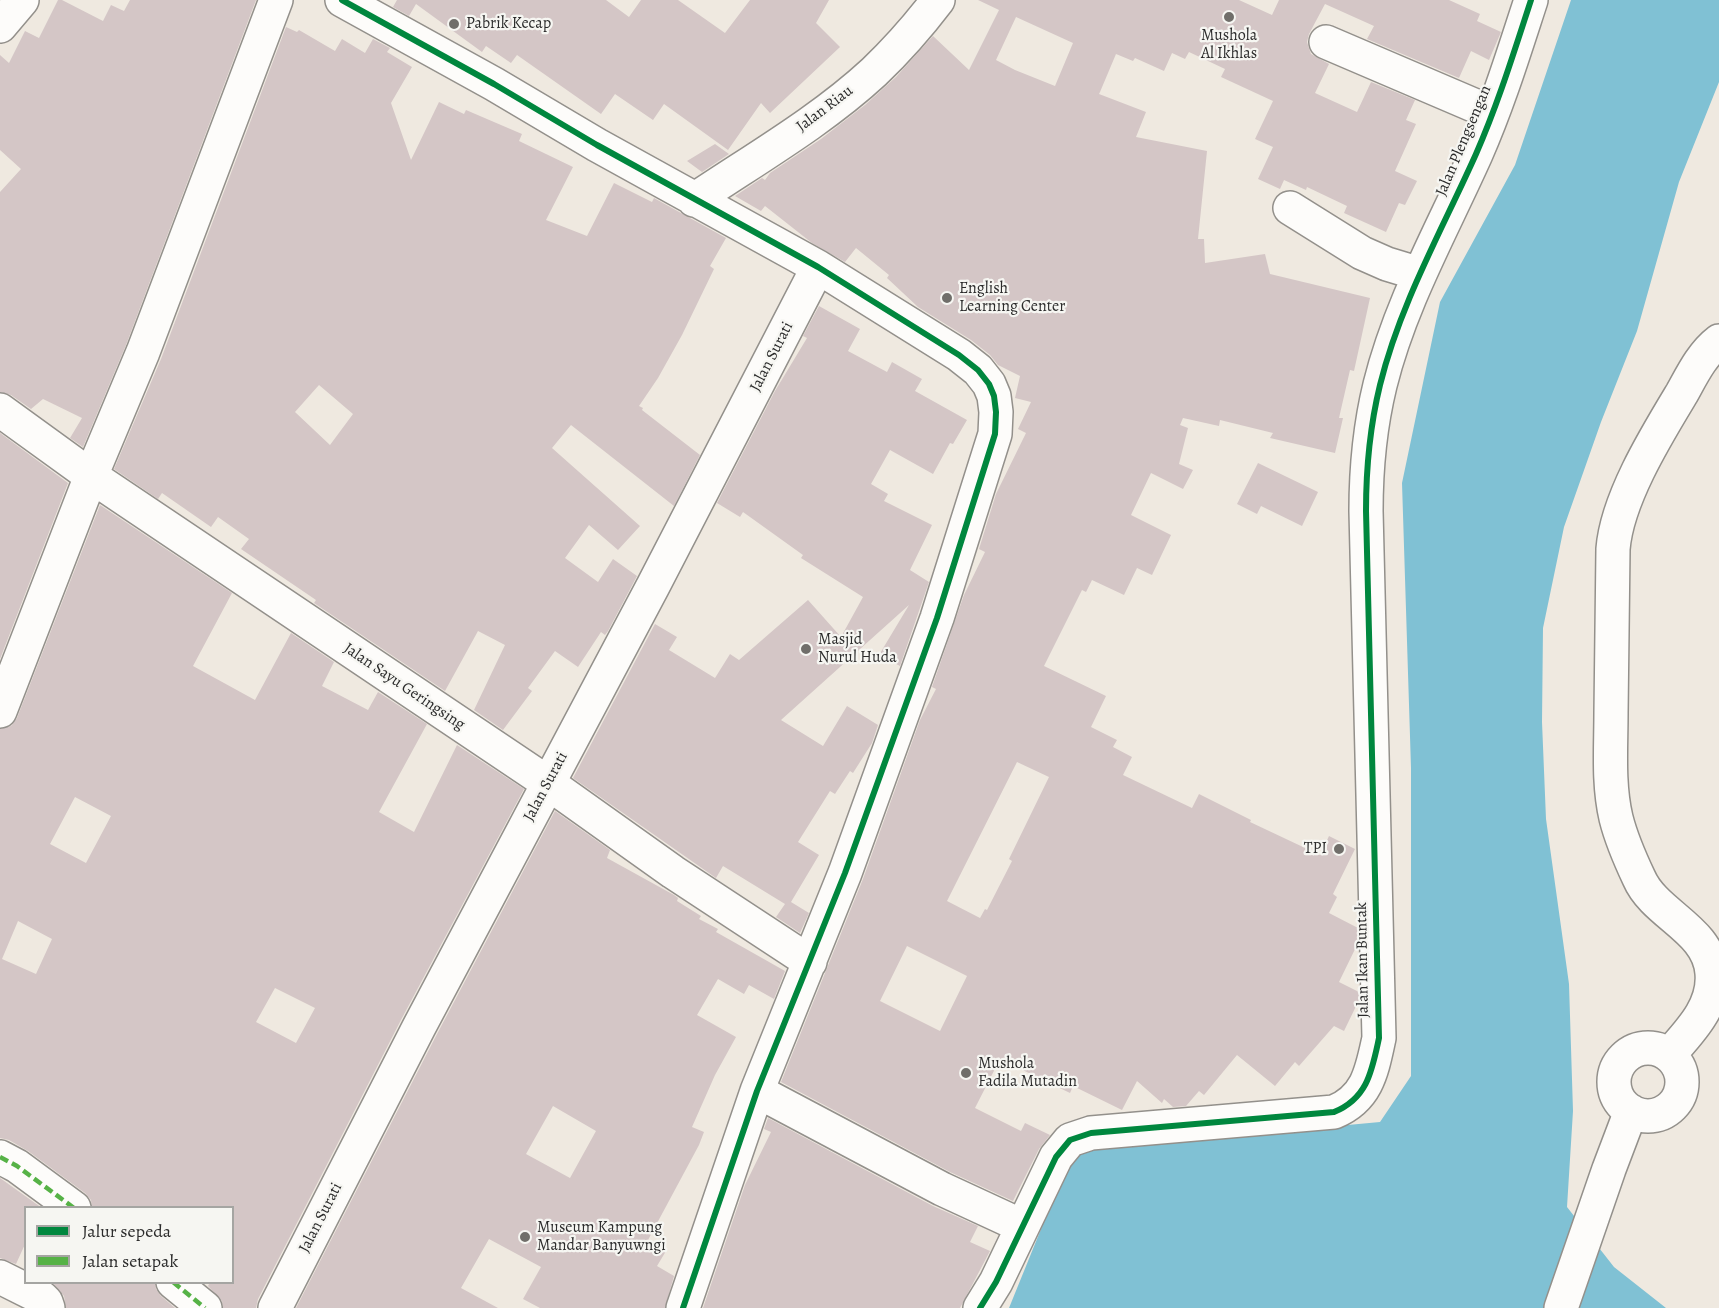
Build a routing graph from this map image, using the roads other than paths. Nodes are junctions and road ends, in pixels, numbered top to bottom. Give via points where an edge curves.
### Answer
1 (22, 0) edge
2 (276, 0) edge
3 (342, 0) edge
4 (938, 0) edge
5 (1531, 0) edge
6 (0, 26) edge
7 (1326, 42) dead end
8 (1492, 113) junction
9 (694, 200) junction
10 (1290, 208) dead end
11 (818, 267) junction
12 (1417, 281) junction
13 (1396, 336) joint
14 (1719, 340) edge
15 (0, 410) edge
16 (91, 476) junction
17 (0, 711) edge
18 (548, 783) junction
19 (810, 962) junction
20 (1719, 1031) edge
21 (1672, 1059) junction
22 (757, 1091) junction
23 (1631, 1111) junction
24 (0, 1157) edge
25 (71, 1206) edge
26 (1022, 1226) junction
27 (0, 1277) edge
28 (175, 1284) edge
29 (48, 1308) edge
30 (205, 1308) edge
31 (275, 1308) edge
32 (683, 1308) edge
33 (980, 1308) edge
34 (1561, 1308) edge

1 - 6 street
2 - 16 street via 143,352
3 - 9 street
4 - 9 street, Jalan Riau via 873,72 818,117
5 - 8 street, Jalan Plengsengan
7 - 8 street
8 - 12 street, Jalan Plengsengan
9 - 11 street
10 - 12 street via 1362,253
11 - 18 street, Jalan Surati
11 - 19 street via 978,370 989,384 996,412 995,434 937,618
12 - 13 street, Jalan Plengsengan
13 - 26 street, Jalan Ikan Buntak via 1380,384 1366,475 1378,1038 1370,1074 1356,1098 1334,1112 1091,1133 1071,1140 1056,1157
14 - 21 street via 1653,440 1618,518 1613,549 1611,777 1617,820 1642,886 1697,939 1712,974 1702,1014
15 - 16 street, Jalan Sayu Geringsing
16 - 17 street
16 - 18 street, Jalan Sayu Geringsing
18 - 19 street, Jalan Sayu Geringsing via 672,872
18 - 31 street, Jalan Surati
19 - 22 street
20 - 21 street
21 - 23 street via 1681,1072 1681,1092 1670,1109 1651,1116
21 - 23 street via 1648,1048 1637,1050 1620,1063 1615,1084 1617,1095
22 - 26 street via 942,1189
22 - 32 street
23 - 34 street
24 - 25 street
26 - 33 street, Jalan Ikan Buntak
27 - 29 street via 42,1298
28 - 30 street

